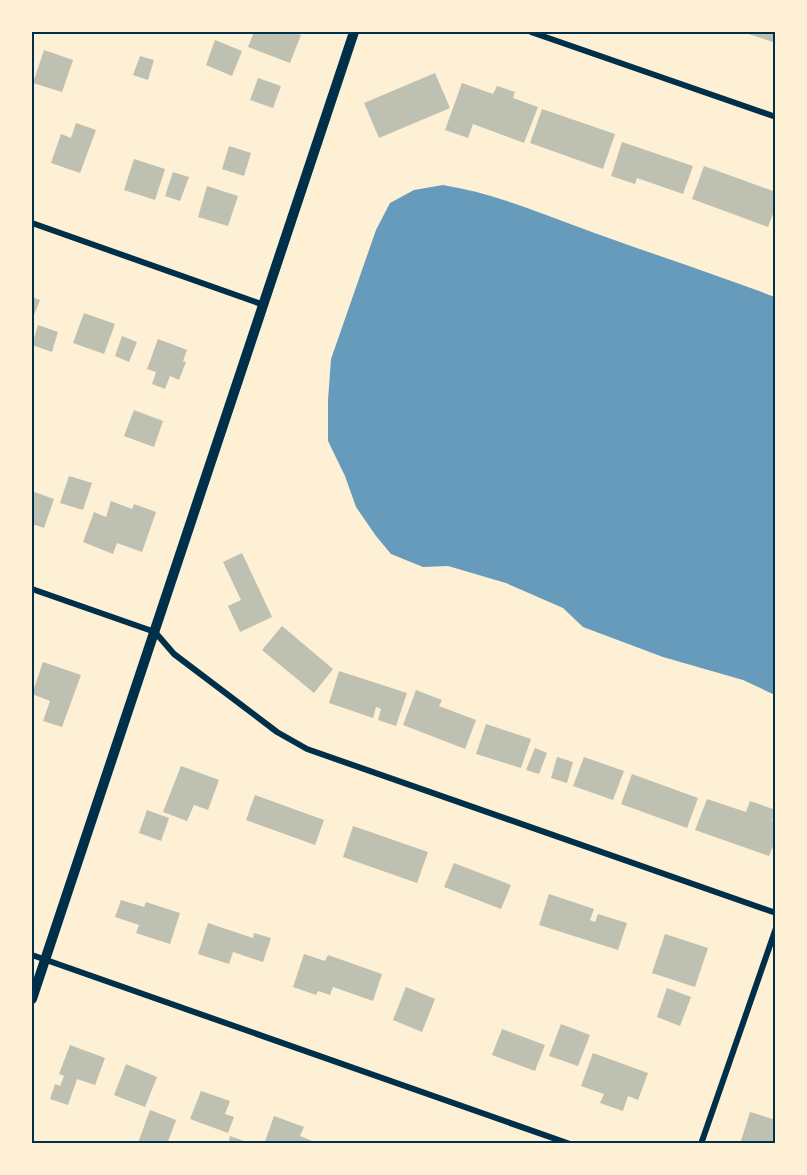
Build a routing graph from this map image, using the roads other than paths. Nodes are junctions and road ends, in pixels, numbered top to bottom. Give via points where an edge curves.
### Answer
1 (354, 32) edge
2 (531, 32) edge
3 (776, 117) edge
4 (32, 223) edge
5 (264, 305) junction
6 (32, 589) edge
7 (155, 632) junction
8 (776, 913) edge
9 (776, 928) edge
10 (32, 955) edge
11 (44, 960) junction
12 (32, 999) edge
13 (570, 1143) edge
14 (701, 1143) edge

1 - 5 street
2 - 3 street
4 - 5 street
5 - 7 street
6 - 7 street
7 - 8 street via 174,654 277,732 308,749
7 - 11 street
9 - 14 street
10 - 11 street
11 - 12 street
11 - 13 street

